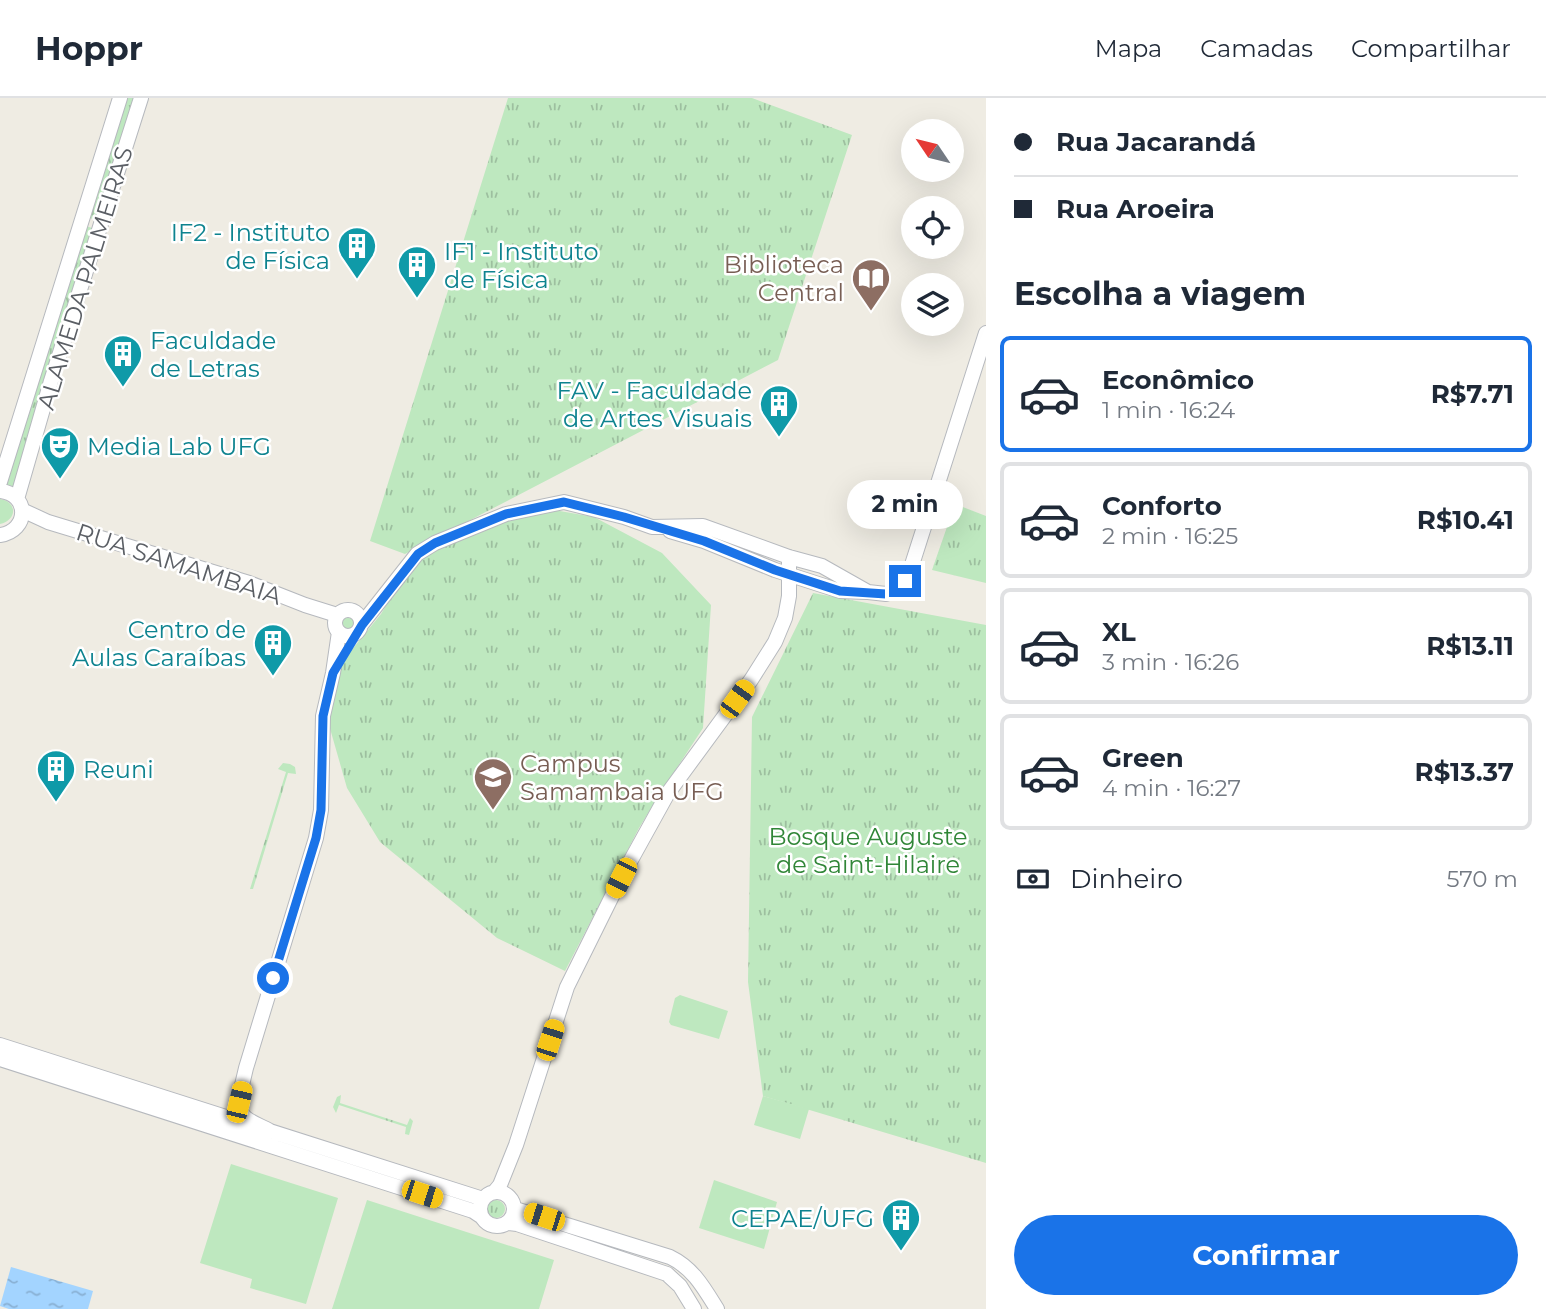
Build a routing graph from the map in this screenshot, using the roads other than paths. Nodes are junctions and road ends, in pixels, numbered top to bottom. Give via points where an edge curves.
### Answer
1 (120, 98) edge
2 (141, 98) edge
3 (986, 333) edge
4 (0, 482) edge
5 (0, 491) edge
6 (20, 505) junction
7 (652, 527) junction
8 (0, 535) edge
9 (789, 556) junction
10 (788, 574) junction
11 (868, 592) junction
12 (337, 615) junction
13 (358, 624) junction
14 (339, 632) junction
15 (333, 673) junction
16 (0, 1045) edge
17 (0, 1059) edge
18 (246, 1068) junction
19 (213, 1112) junction
20 (270, 1131) junction
21 (494, 1194) junction
22 (515, 1209) junction
23 (482, 1217) junction
24 (508, 1223) junction
25 (694, 1309) edge
26 (717, 1309) edge

1 - 4 street, ALAMEDA PALMEIRAS
2 - 6 street, ALAMEDA PALMEIRAS via 51,381
3 - 11 street via 910,571 895,590
5 - 6 street, RUA SAMAMBAIA via 9,493
6 - 8 street via 18,526
6 - 12 street, RUA SAMAMBAIA via 48,522 249,583
7 - 9 street via 703,526
7 - 10 street via 704,541
7 - 13 street via 564,502 506,514 418,554
9 - 10 street
9 - 11 street via 822,566
10 - 11 street via 840,591
10 - 21 street via 785,618 775,642 668,793 567,987 516,1145
12 - 13 street via 349,609
12 - 14 street
13 - 14 street via 346,636
13 - 15 street
14 - 15 street
15 - 18 street via 323,716 316,838
16 - 19 street
17 - 23 street via 473,1210
18 - 19 street via 230,1107
18 - 20 street via 239,1111
19 - 20 street
20 - 21 street via 451,1190
21 - 22 street via 512,1199
21 - 23 street via 480,1208
22 - 24 street
22 - 26 street via 670,1257 688,1268
23 - 24 street via 493,1226
24 - 25 street via 667,1274

